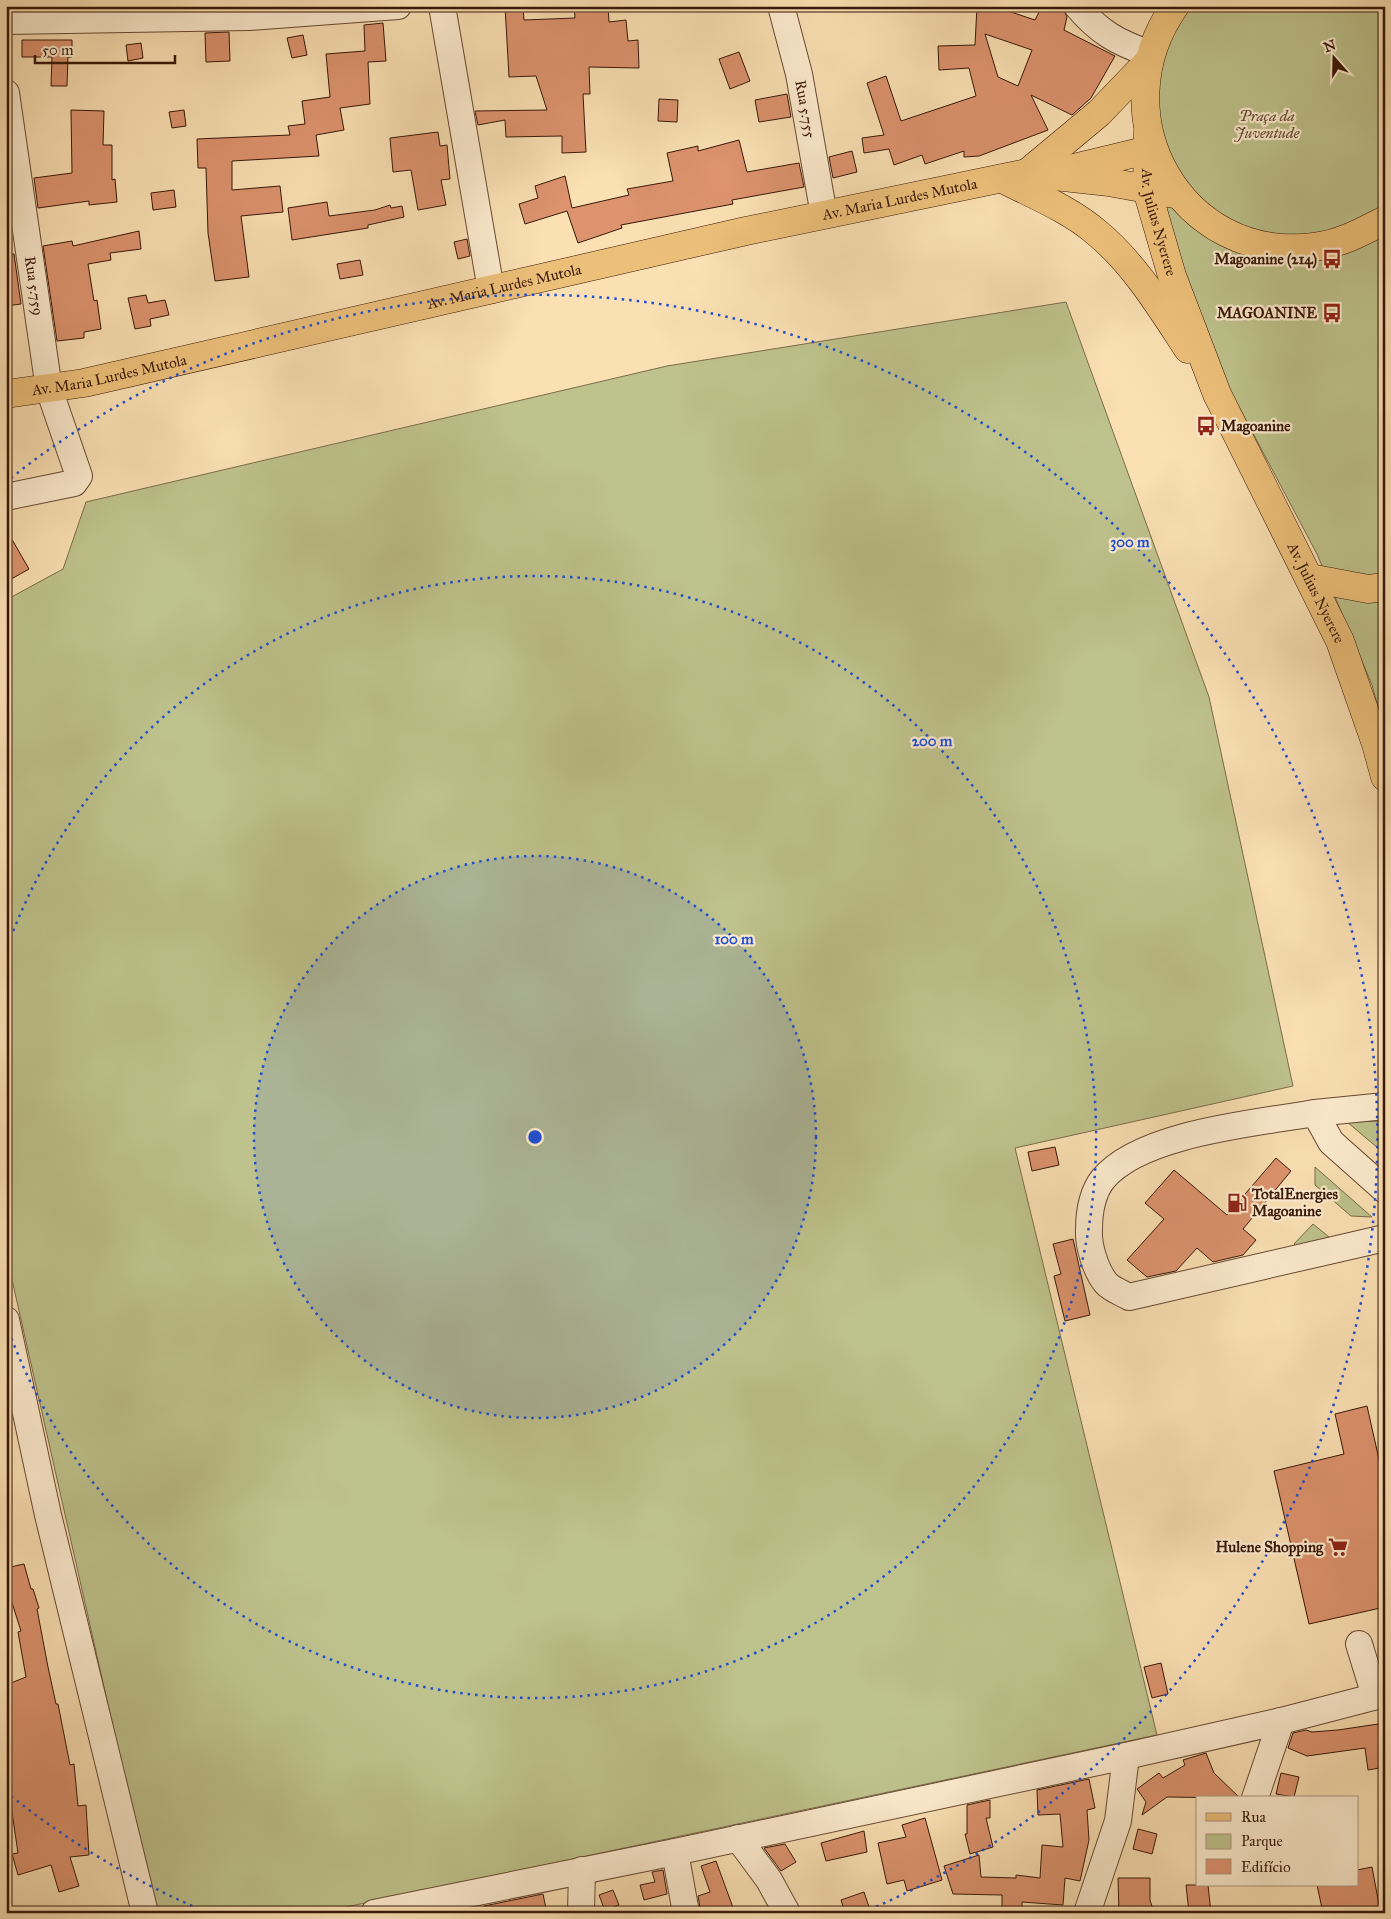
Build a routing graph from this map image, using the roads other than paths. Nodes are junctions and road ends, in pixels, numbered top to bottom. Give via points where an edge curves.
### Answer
1 (398, 6) edge
2 (442, 6) edge
3 (1077, 6) edge
4 (1175, 6) edge
5 (787, 8) edge
6 (6, 21) edge
7 (1149, 58) junction
8 (6, 93) edge
9 (1148, 142) junction
10 (1015, 176) junction
11 (1147, 190) junction
12 (1180, 195) junction
13 (824, 215) junction
14 (1206, 219) junction
15 (1385, 220) edge
16 (1385, 224) edge
17 (491, 290) junction
18 (49, 389) junction
19 (6, 394) edge
20 (6, 400) edge
21 (1223, 405) junction
22 (6, 497) edge
23 (1310, 578) junction
24 (1385, 586) edge
25 (1385, 777) edge
26 (1385, 1106) edge
27 (1315, 1113) junction
28 (1385, 1190) edge
29 (1385, 1238) edge
30 (6, 1320) edge
31 (1359, 1644) dead end
32 (1380, 1695) edge
33 (1280, 1721) junction
34 (1126, 1756) junction
35 (1256, 1796) edge
36 (738, 1838) junction
37 (675, 1852) junction
38 (582, 1870) junction
39 (145, 1913) edge
40 (374, 1913) edge
41 (581, 1913) edge
42 (686, 1913) edge
43 (787, 1913) edge
44 (1087, 1913) edge

1 - 6 street via 249,18
2 - 17 street
3 - 7 street via 1119,43
4 - 7 main road via 1163,24
5 - 13 street, Rua 5.755
7 - 9 main road via 1144,102
7 - 10 main road via 1099,113
8 - 18 street, Rua 5.759
9 - 11 main road, Av. Julius Nyerere
9 - 12 main road
9 - 20 main road via 952,197 278,349
10 - 11 main road via 1109,182
10 - 13 main road, Av. Maria Lurdes Mutola
10 - 21 main road via 1096,231 1122,256 1159,305
11 - 12 main road
11 - 21 main road, Av. Julius Nyerere via 1172,276
12 - 14 main road
13 - 17 main road, Av. Maria Lurdes Mutola
14 - 15 main road via 1239,238 1276,247 1314,247 1352,238
14 - 16 street via 1233,243 1281,255 1331,250 1373,235
17 - 18 main road, Av. Maria Lurdes Mutola
18 - 19 main road, Av. Maria Lurdes Mutola
18 - 22 street, Rua 5.759 via 78,471 78,480
21 - 23 main road, Av. Julius Nyerere
23 - 24 main road via 1368,589
23 - 25 main road, Av. Julius Nyerere via 1340,641
26 - 27 street
27 - 28 street via 1332,1142
27 - 29 street via 1190,1136 1150,1147 1123,1163 1103,1180 1090,1209 1088,1239 1107,1284 1129,1297
30 - 39 street via 48,1515
31 - 32 street
32 - 33 street
33 - 34 street
33 - 35 street
34 - 36 street
34 - 44 street via 1118,1822
36 - 37 street
36 - 43 street via 769,1880
37 - 38 street
37 - 42 street
38 - 40 street
38 - 41 street

